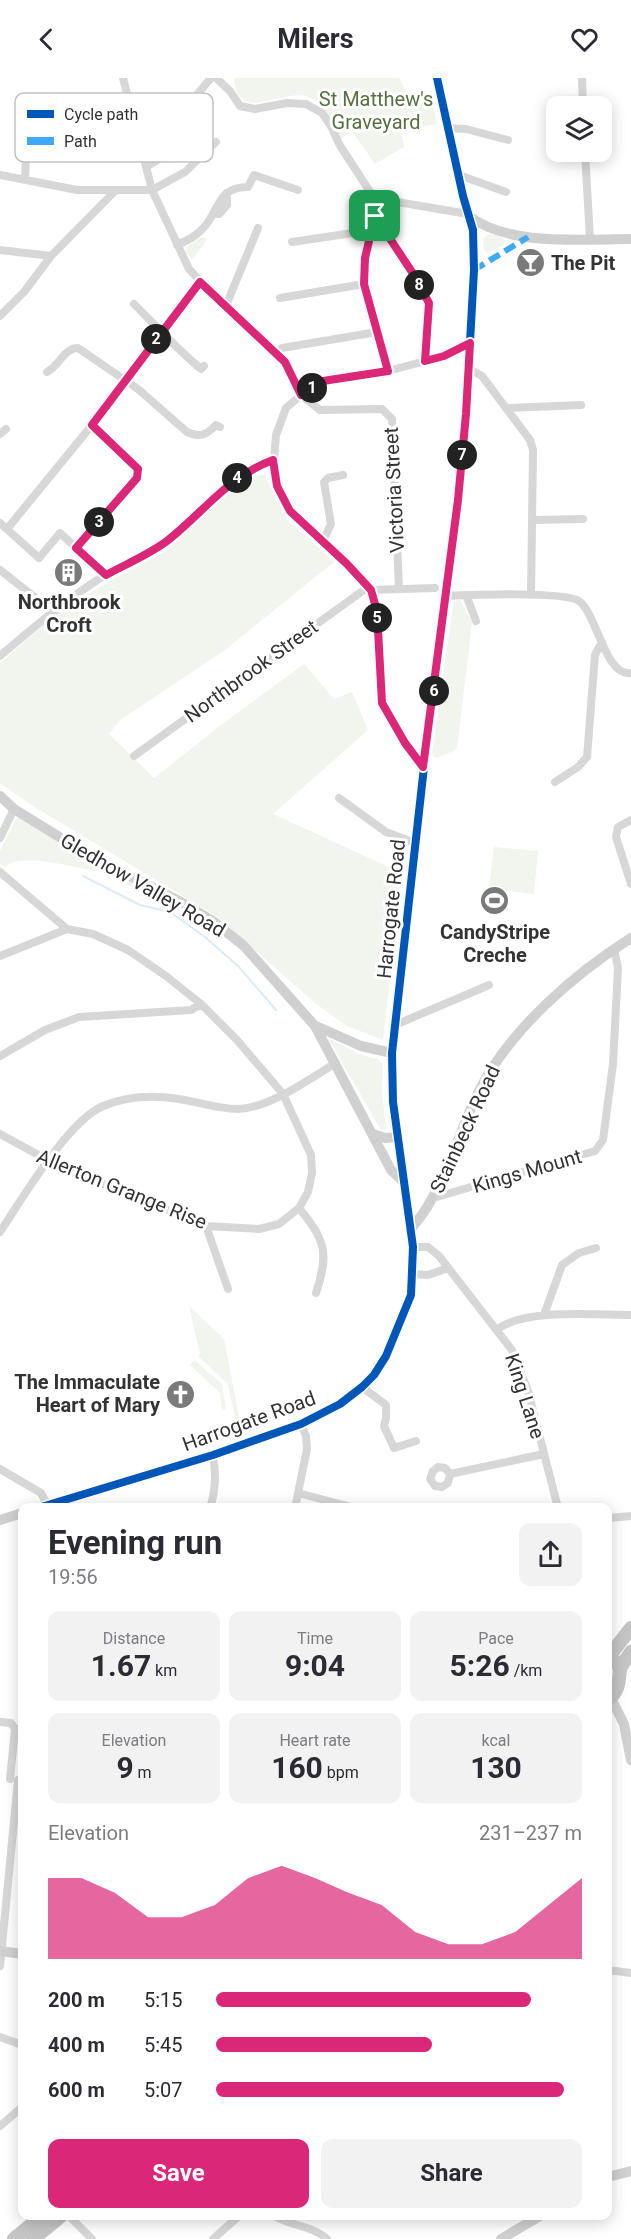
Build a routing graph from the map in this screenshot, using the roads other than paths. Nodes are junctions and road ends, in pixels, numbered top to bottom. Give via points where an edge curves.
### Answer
1 (123, 78) edge
2 (211, 78) edge
3 (216, 78) edge
4 (437, 78) edge
5 (582, 78) edge
6 (127, 93) edge
7 (198, 93) edge
8 (583, 96) edge
9 (448, 128) junction
10 (508, 140) dead end
11 (216, 142) dead end
12 (213, 145) edge
13 (26, 162) edge
14 (145, 162) edge
15 (154, 162) edge
16 (195, 162) edge
17 (586, 162) edge
18 (146, 167) junction
19 (0, 175) edge
20 (459, 176) junction
21 (25, 180) junction
22 (152, 190) junction
23 (298, 190) dead end
24 (115, 191) junction
25 (506, 192) dead end
26 (374, 198) junction
27 (468, 214) junction
28 (375, 216) junction
29 (258, 228) dead end
30 (373, 230) junction
31 (590, 239) junction
32 (631, 239) edge
33 (292, 242) dead end
34 (177, 245) junction
35 (0, 250) edge
36 (51, 256) junction
37 (200, 282) junction
38 (364, 284) junction
39 (279, 298) dead end
40 (134, 304) dead end
41 (225, 308) junction
42 (0, 316) edge
43 (162, 331) junction
44 (377, 332) junction
45 (470, 343) junction
46 (282, 348) dead end
47 (425, 361) junction
48 (206, 368) dead end
49 (469, 369) junction
50 (388, 371) junction
51 (48, 372) dead end
52 (126, 381) junction
53 (301, 395) junction
54 (580, 405) dead end
55 (506, 408) junction
56 (92, 425) junction
57 (220, 427) dead end
58 (273, 460) junction
59 (343, 475) dead end
60 (583, 519) dead end
61 (532, 520) junction
62 (0, 523) edge
63 (7, 529) junction
64 (323, 541) junction
65 (76, 548) junction
66 (0, 571) edge
67 (106, 575) junction
68 (370, 588) junction
69 (435, 588) dead end
70 (399, 589) junction
71 (531, 595) junction
72 (445, 596) junction
73 (465, 596) junction
74 (52, 611) junction
75 (476, 621) dead end
76 (602, 642) junction
77 (0, 656) edge
78 (631, 673) edge
79 (134, 756) dead end
80 (423, 767) junction
81 (555, 782) dead end
82 (0, 796) edge
83 (339, 798) dead end
84 (14, 809) junction
85 (631, 820) edge
86 (0, 838) edge
87 (415, 843) junction
88 (0, 872) edge
89 (631, 884) edge
90 (68, 929) junction
91 (631, 938) edge
92 (614, 949) junction
93 (0, 957) edge
94 (489, 984) dead end
95 (201, 1004) junction
96 (395, 1025) junction
97 (315, 1026) junction
98 (392, 1053) junction
99 (0, 1056) edge
100 (336, 1063) junction
101 (283, 1094) junction
102 (0, 1134) edge
103 (373, 1134) junction
104 (398, 1137) junction
105 (47, 1162) junction
106 (404, 1182) junction
107 (433, 1198) junction
108 (299, 1208) junction
109 (206, 1226) junction
110 (411, 1228) junction
111 (0, 1232) edge
112 (413, 1247) junction
113 (596, 1248) dead end
114 (448, 1268) junction
115 (412, 1274) junction
116 (228, 1289) dead end
117 (316, 1293) dead end
118 (544, 1315) junction
119 (631, 1315) edge
120 (498, 1330) junction
121 (362, 1387) junction
122 (301, 1424) junction
123 (416, 1441) dead end
124 (544, 1454) junction
125 (213, 1455) junction
126 (0, 1469) edge
127 (450, 1474) dead end
128 (298, 1493) junction
129 (42, 1503) edge
130 (67, 1503) edge
131 (212, 1503) edge
132 (297, 1503) edge
133 (336, 1503) edge
134 (557, 1503) edge
135 (18, 1514) edge
136 (631, 1516) edge
137 (612, 1518) edge
138 (0, 1520) edge
139 (631, 1628) edge
140 (612, 1651) edge
141 (631, 1652) edge
142 (612, 1659) edge
143 (620, 1668) junction
144 (612, 1693) edge
145 (612, 1703) edge
146 (0, 1722) edge
147 (18, 1728) edge
148 (18, 1754) edge
149 (631, 1760) edge
150 (0, 1779) edge
151 (17, 1780) edge
152 (1, 1951) edge
153 (18, 1953) edge
154 (0, 1966) edge
155 (612, 1971) edge
156 (631, 1973) edge
157 (0, 2037) edge
158 (18, 2044) edge
159 (18, 2110) edge
160 (0, 2126) edge
161 (631, 2171) edge
162 (612, 2172) edge
163 (612, 2173) edge
164 (631, 2178) edge
165 (37, 2220) edge
166 (56, 2220) edge
167 (73, 2220) edge
168 (234, 2220) edge
169 (284, 2220) edge
170 (533, 2220) edge
171 (15, 2239) edge
172 (33, 2239) edge
173 (92, 2239) edge
174 (213, 2239) edge
175 (327, 2239) edge
176 (501, 2239) edge

1 - 6 street
2 - 7 street
3 - 26 street via 240,106 255,109 306,104 322,113
4 - 9 street, Harrogate Road
5 - 8 street
9 - 10 street
9 - 20 street, Harrogate Road
11 - 12 street
13 - 21 street
14 - 18 street
15 - 18 street
16 - 22 street
17 - 31 street
18 - 22 street
19 - 21 street
20 - 25 street
20 - 27 street, Harrogate Road
21 - 24 street via 77,190
22 - 24 street
22 - 34 street
23 - 34 street via 254,175 248,187 237,187 218,202 195,236
24 - 36 street
26 - 27 street
26 - 28 street
27 - 31 street via 480,225 528,237
27 - 45 street, Harrogate Road via 474,249
28 - 30 street
28 - 47 street via 429,303
29 - 41 street
30 - 33 street
30 - 38 street via 365,258
31 - 32 street
34 - 37 street
35 - 36 street
36 - 42 street
37 - 41 street
37 - 43 street
38 - 39 street
38 - 44 street
40 - 43 street
41 - 53 street via 285,362
43 - 48 street via 178,351 201,369
43 - 52 street
44 - 46 street
44 - 50 street
45 - 47 street
45 - 49 street, Harrogate Road
47 - 50 street
49 - 55 street via 482,376
49 - 72 street, Harrogate Road
50 - 53 street via 323,381
51 - 52 street via 68,350 78,348
52 - 56 street
52 - 57 street via 187,432 206,435 216,425
53 - 58 street via 286,408 276,435
53 - 70 street, Victoria Street via 320,410 382,409 392,419
54 - 55 street
55 - 61 street via 533,450
56 - 63 street
56 - 65 street via 138,469 137,478
58 - 64 street via 277,486 290,511
58 - 67 street via 230,483 154,550
59 - 64 street via 324,482 331,524
60 - 61 street
61 - 71 street
62 - 63 street
63 - 65 street via 39,558 60,533
64 - 68 street
65 - 67 street
66 - 74 street
67 - 74 street
68 - 70 street
68 - 79 street, Northbrook Street
68 - 80 street via 377,611 382,703
69 - 70 street
71 - 73 street
71 - 76 street via 579,601
72 - 73 street
72 - 80 street, Harrogate Road
73 - 75 street
74 - 77 street
76 - 78 street via 616,669
76 - 81 street via 595,655 587,758
80 - 87 street, Harrogate Road
82 - 84 street, Gledhow Valley Road
83 - 87 street via 386,832
84 - 86 street
84 - 97 street, Gledhow Valley Road via 87,854 213,921 244,946
85 - 89 street via 618,827 616,837
87 - 96 street, Harrogate Road
88 - 90 street
90 - 93 street
90 - 95 street via 93,934 128,950
91 - 92 street, Stainbeck Road
92 - 107 street, Stainbeck Road via 540,1012 498,1058
92 - 107 street, Kings Mount via 618,968 613,1064 603,1140 596,1151
94 - 96 street
95 - 99 street via 191,1010 79,1017 45,1030
95 - 101 street
96 - 98 street, Harrogate Road
97 - 98 street via 361,1046
97 - 100 street, Gledhow Valley Road
98 - 104 street, Harrogate Road
100 - 101 street
100 - 103 street, Gledhow Valley Road
101 - 105 street via 238,1109 178,1098 150,1096 123,1100 102,1107 81,1122
101 - 108 street via 311,1155 308,1192
102 - 105 street, Allerton Grange Rise
103 - 104 street
103 - 106 street, Gledhow Valley Road via 391,1170
104 - 106 street, Harrogate Road
105 - 109 street, Allerton Grange Rise
105 - 111 street
106 - 110 street, Harrogate Road
107 - 110 street, Stainbeck Road
108 - 109 street, Allerton Grange Rise via 279,1224 259,1229
108 - 117 street via 312,1224 324,1252
109 - 116 street
110 - 112 street, Harrogate Road
112 - 114 street, King Lane via 428,1247
112 - 115 street, Harrogate Road
113 - 118 street via 579,1253 562,1265
114 - 115 street via 428,1275
114 - 120 street, King Lane
115 - 121 street, Harrogate Road via 408,1305 386,1356
118 - 119 street
118 - 120 street via 516,1319
120 - 124 street, King Lane via 512,1350 528,1391
121 - 122 street, Harrogate Road via 340,1404
121 - 123 street via 386,1405 384,1426 394,1448
122 - 125 street, Harrogate Road
122 - 128 street via 307,1442
124 - 127 street
124 - 134 street, King Lane
125 - 130 street, Harrogate Road
125 - 131 street via 217,1475
126 - 129 street via 41,1493
128 - 132 street
128 - 133 street
135 - 138 street
136 - 137 street
139 - 140 highway
141 - 143 highway
142 - 143 highway
143 - 144 highway via 619,1681
145 - 149 street via 624,1724
146 - 147 street
148 - 151 street
150 - 151 street
151 - 152 street
152 - 153 street
152 - 154 street
155 - 156 street
157 - 158 street
159 - 160 street
161 - 162 street
163 - 164 street
165 - 171 highway
166 - 172 highway
167 - 173 street
168 - 174 street
169 - 175 street
170 - 176 street

